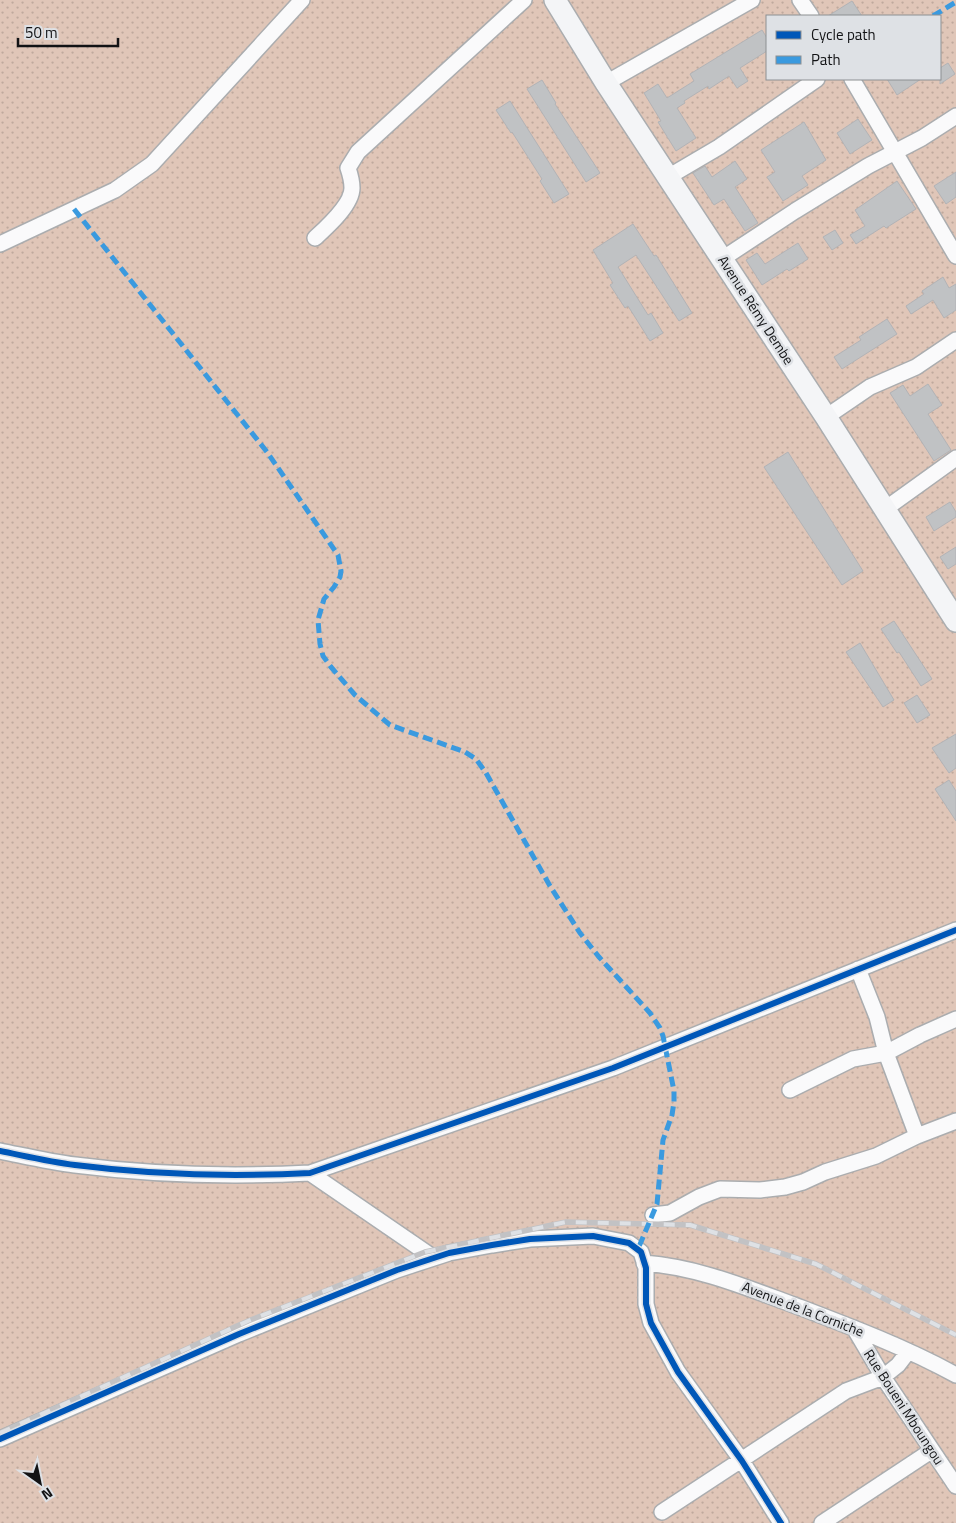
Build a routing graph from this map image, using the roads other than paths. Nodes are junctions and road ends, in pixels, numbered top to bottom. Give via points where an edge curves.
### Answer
1 (302, 0) edge
2 (524, 0) edge
3 (555, 0) edge
4 (752, 0) edge
5 (800, 0) edge
6 (810, 15) edge
7 (816, 80) edge
8 (853, 80) edge
9 (606, 83) junction
10 (956, 116) edge
11 (894, 152) junction
12 (668, 177) junction
13 (316, 238) dead end
14 (0, 244) edge
15 (956, 256) edge
16 (722, 259) junction
17 (956, 340) edge
18 (826, 417) junction
19 (956, 458) edge
20 (885, 509) junction
21 (956, 621) edge
22 (956, 930) edge
23 (858, 969) junction
24 (956, 1019) edge
25 (886, 1053) junction
26 (790, 1090) dead end
27 (956, 1121) edge
28 (917, 1136) junction
29 (0, 1151) edge
30 (310, 1173) junction
31 (653, 1215) dead end
32 (434, 1258) junction
33 (644, 1262) junction
34 (854, 1328) junction
35 (908, 1352) junction
36 (956, 1375) edge
37 (883, 1377) junction
38 (5, 1437) edge
39 (932, 1451) junction
40 (742, 1461) junction
41 (956, 1486) edge
42 (662, 1512) dead end
43 (781, 1523) edge
44 (822, 1523) edge

1 - 14 street via 152,164 115,190
2 - 13 street via 358,152 348,168 351,196
3 - 9 street, Avenue Rémy Dembe
4 - 9 street
5 - 6 street
7 - 12 street via 719,147
8 - 11 street
9 - 12 street, Avenue Rémy Dembe
10 - 11 street
11 - 15 street
11 - 16 street via 795,210
12 - 16 street, Avenue Rémy Dembe
16 - 18 street, Avenue Rémy Dembe
17 - 18 street via 916,367 870,386
18 - 20 street, Avenue Rémy Dembe
19 - 20 street
20 - 21 street, Avenue Rémy Dembe
22 - 23 street
23 - 25 street
23 - 30 street via 614,1068
24 - 25 street
25 - 26 street via 853,1059
25 - 28 street
27 - 28 street
28 - 31 street via 876,1156 802,1182 760,1190 720,1189 670,1213
29 - 30 street via 74,1165 166,1174
30 - 32 street
32 - 33 street via 530,1240 593,1236 629,1243 638,1248
32 - 38 street via 239,1334
33 - 34 street, Avenue de la Corniche via 715,1276
33 - 40 street via 646,1304 651,1323 678,1372
34 - 35 street, Avenue de la Corniche
34 - 37 street, Rue Boueni Mboungou
35 - 36 street, Avenue de la Corniche
35 - 37 street
37 - 39 street, Rue Boueni Mboungou
37 - 40 street via 846,1391
39 - 41 street, Rue Boueni Mboungou
39 - 44 street
40 - 42 street
40 - 43 street

